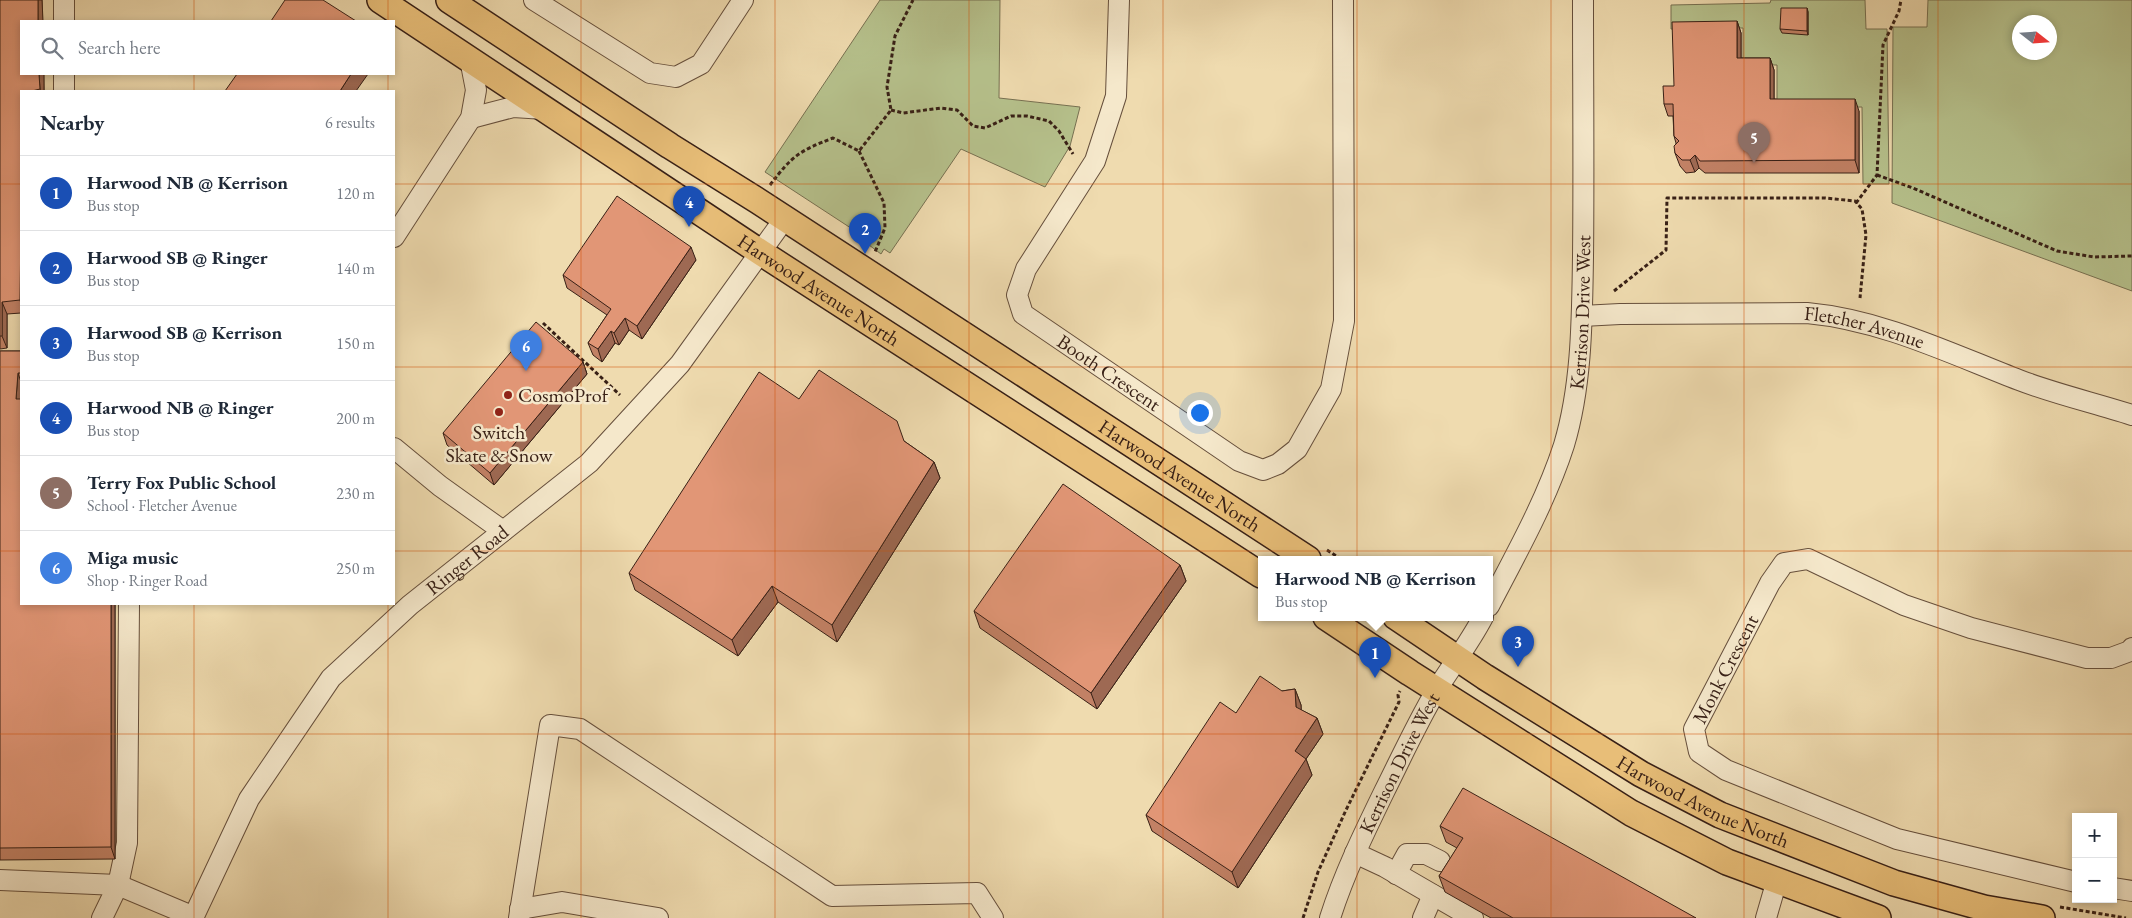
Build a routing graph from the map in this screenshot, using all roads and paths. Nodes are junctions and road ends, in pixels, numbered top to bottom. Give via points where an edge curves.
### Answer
1 (64, 0) edge
2 (380, 0) edge
3 (449, 0) edge
4 (534, 0) edge
5 (743, 0) edge
6 (913, 0) edge
7 (1119, 0) edge
8 (1343, 0) edge
9 (1583, 0) edge
10 (1901, 0) edge
11 (64, 20) edge
12 (470, 59) junction
13 (64, 75) edge
14 (64, 90) edge
15 (545, 109) junction
16 (891, 110) junction
17 (471, 118) junction
18 (859, 151) junction
19 (1073, 154) dead end
20 (1877, 175) junction
21 (770, 185) dead end
22 (1856, 203) junction
23 (785, 218) junction
24 (395, 235) edge
25 (760, 252) junction
26 (2132, 256) edge
27 (866, 271) junction
28 (1614, 291) dead end
29 (1860, 298) dead end
30 (1582, 316) junction
31 (543, 323) dead end
32 (620, 394) dead end
33 (2132, 415) edge
34 (395, 449) edge
35 (503, 531) junction
36 (1303, 556) edge
37 (1258, 572) edge
38 (1493, 598) edge
39 (129, 605) edge
40 (1332, 621) edge
41 (1402, 621) edge
42 (1481, 621) edge
43 (2132, 648) edge
44 (1458, 659) junction
45 (1410, 672) junction
46 (1437, 690) junction
47 (1355, 854) junction
48 (1440, 861) dead end
49 (1396, 874) junction
50 (0, 880) edge
51 (1776, 880) junction
52 (2072, 881) edge
53 (118, 885) junction
54 (2117, 889) edge
55 (2132, 891) edge
56 (1433, 895) junction
57 (520, 914) edge
58 (102, 918) edge
59 (193, 918) edge
60 (549, 918) edge
61 (658, 918) edge
62 (992, 918) edge
63 (1303, 918) edge
64 (1330, 918) edge
65 (1423, 918) edge
66 (1473, 918) edge
67 (1766, 918) edge
68 (1878, 918) edge
69 (2042, 918) edge

1 - 11 street
2 - 12 main road, Harwood Avenue North
3 - 23 main road, Harwood Avenue North
4 - 5 street via 650,73 676,77 701,64
6 - 16 path via 895,36 887,87
7 - 8 street, Booth Crescent via 1116,96 1095,161 1026,270 1017,295 1023,314 1239,461 1263,470 1278,464 1297,449 1331,389 1344,321
9 - 30 street, Kerrison Drive West
10 - 20 path via 1883,45
12 - 15 main road, Harwood Avenue North
12 - 17 street via 476,90
13 - 14 street
15 - 17 street via 513,107
15 - 25 main road, Harwood Avenue North
16 - 18 path
16 - 19 path via 957,110 973,126 985,128 1011,116 1049,121
17 - 24 street
18 - 21 path via 833,138 807,148 788,162
18 - 27 path via 884,202 886,228
20 - 22 path
20 - 26 path via 2056,251 2094,257
22 - 28 path via 1825,198 1667,198 1666,250
22 - 29 path via 1862,209 1866,235
23 - 25 street, Ringer Road
23 - 27 main road, Harwood Avenue North
25 - 35 street, Ringer Road via 680,364 596,456
25 - 37 main road, Harwood Avenue North
27 - 36 main road, Harwood Avenue North
30 - 33 street, Fletcher Avenue via 1838,316 1899,333 2021,381
30 - 38 street, Kerrison Drive West via 1574,400 1564,445
31 - 32 path
34 - 35 street
35 - 59 street, Ringer Road via 410,605 330,678 249,800
39 - 53 street via 127,842
40 - 45 main road, Harwood Avenue North
41 - 44 main road, Harwood Avenue North
42 - 44 street, Kerrison Drive West
43 - 52 street, Monk Crescent via 2110,658 2087,658 1971,628 1904,605 1808,559 1784,562 1694,729 1699,752 1726,770 1897,839
44 - 46 street, Kerrison Drive West
44 - 69 main road, Harwood Avenue North via 1641,774 1720,815 1894,883 1984,908
45 - 46 main road, Harwood Avenue North
45 - 63 path via 1322,864
46 - 47 street, Kerrison Drive West via 1406,746
46 - 51 main road, Harwood Avenue North via 1631,813 1727,862
47 - 49 street
47 - 64 street, Kerrison Drive West
48 - 49 street via 1426,854 1408,854
49 - 56 street
50 - 53 street
51 - 67 street
51 - 68 main road, Harwood Avenue North
53 - 58 street
53 - 59 street
54 - 55 street
56 - 65 street
56 - 66 street
57 - 60 street
57 - 61 street via 562,902
57 - 62 street via 550,725 580,729 832,896 977,893

